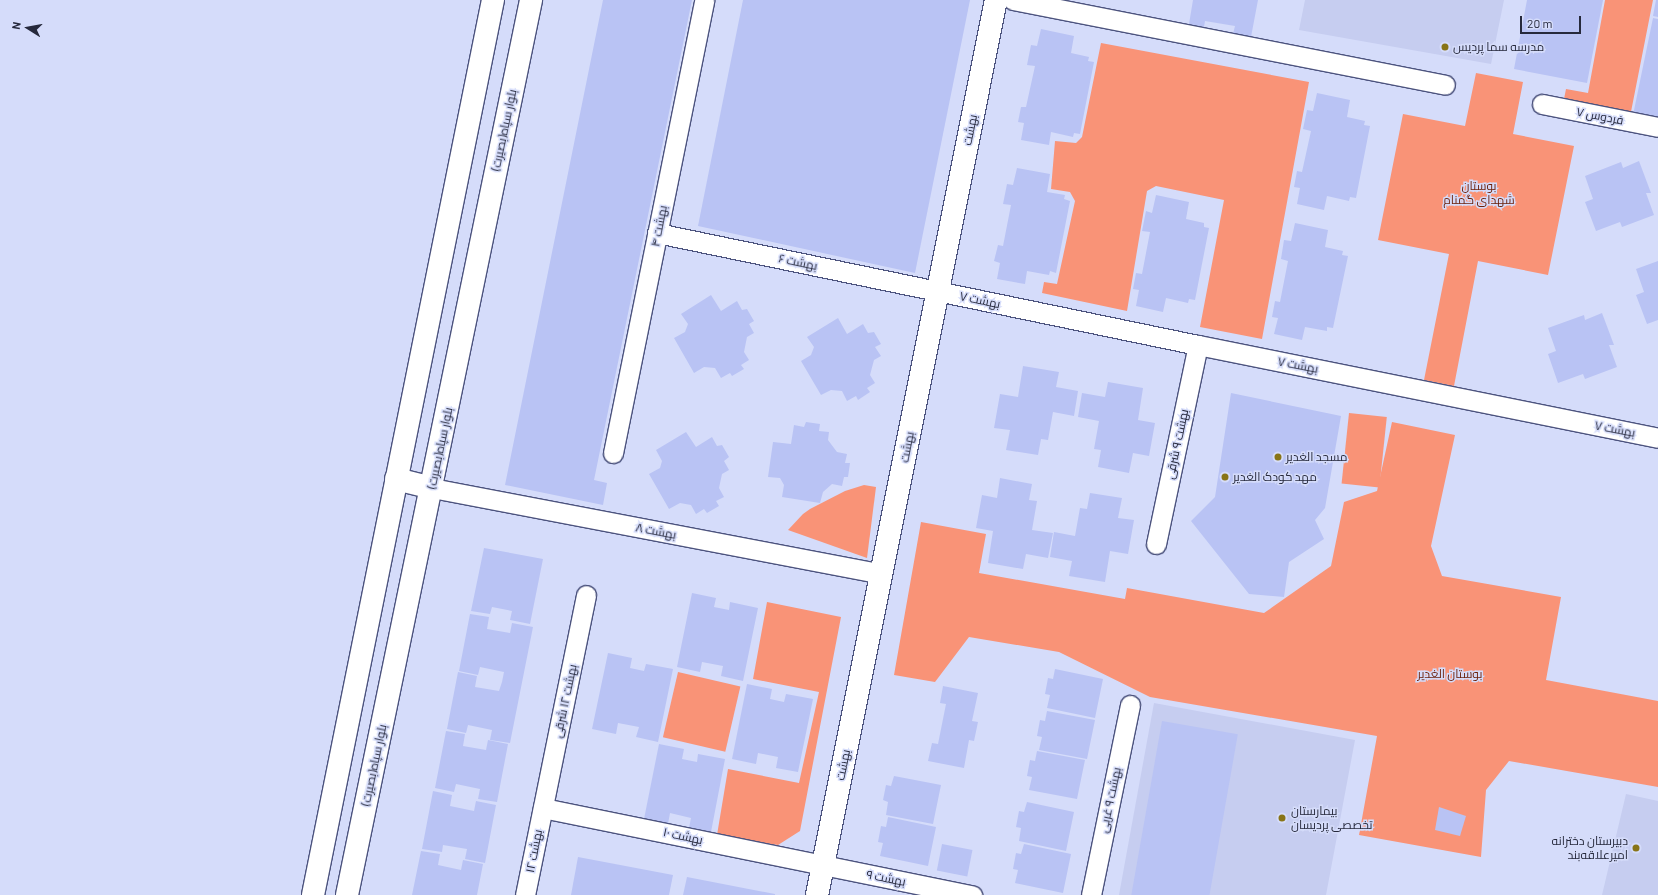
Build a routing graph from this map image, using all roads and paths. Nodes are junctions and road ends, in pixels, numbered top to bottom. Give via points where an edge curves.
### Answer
1 (493, 0) edge
2 (531, 0) edge
3 (704, 0) edge
4 (996, 0) edge
5 (1013, 0) edge
6 (1445, 85) dead end
7 (1542, 104) dead end
8 (1658, 127) edge
9 (657, 233) junction
10 (938, 291) junction
11 (1198, 345) junction
12 (1658, 438) edge
13 (613, 453) dead end
14 (396, 479) junction
15 (432, 488) junction
16 (1156, 544) dead end
17 (881, 574) junction
18 (586, 595) dead end
19 (1130, 705) dead end
20 (543, 808) junction
21 (823, 865) junction
22 (313, 895) edge
23 (347, 895) edge
24 (525, 895) edge
25 (817, 895) edge
26 (972, 895) edge
27 (1091, 895) edge

1 - 14 main road
2 - 15 main road, بلوار سپاه(بصیرت)
3 - 9 street, بهشت ۴
4 - 10 main road, بهشت
5 - 6 street
7 - 8 street, فردوس ۷
9 - 10 street, بهشت ۶
9 - 13 street, بهشت ۴
10 - 11 street, بهشت ۷
10 - 17 main road, بهشت
11 - 12 street, بهشت ۷
11 - 16 street, بهشت ۹ شرقی
14 - 15 main road
14 - 22 main road
15 - 17 street, بهشت ۸
15 - 23 main road, بلوار سپاه(بصیرت)
17 - 21 main road, بهشت
18 - 20 street, بهشت ۱۲ شرقی
19 - 27 street, بهشت ۹ غربی
20 - 21 street, بهشت ۱۰
20 - 24 street, بهشت ۱۲
21 - 25 main road, بهشت
21 - 26 street, بهشت ۹

